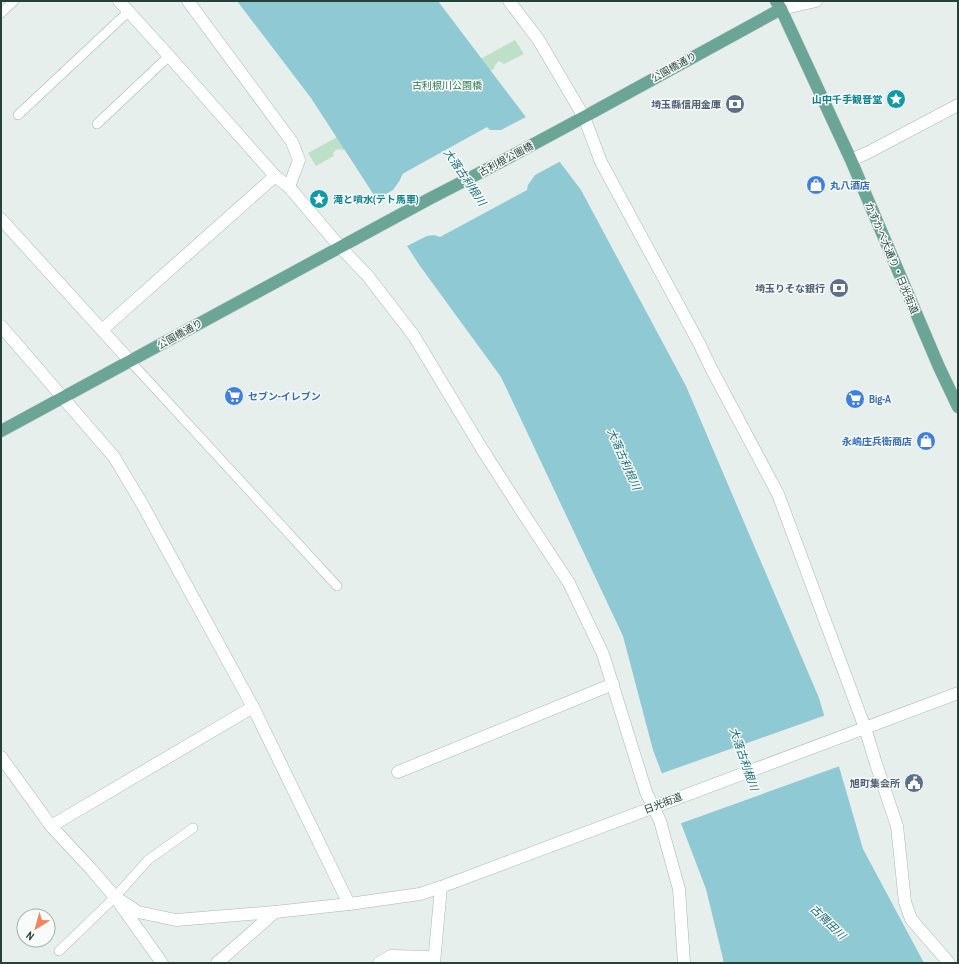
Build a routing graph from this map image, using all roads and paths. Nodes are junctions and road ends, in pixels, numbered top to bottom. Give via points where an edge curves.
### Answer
1 (14, 1) edge
2 (119, 1) edge
3 (188, 1) edge
4 (509, 1) edge
5 (816, 1) edge
6 (782, 4) edge
7 (128, 12) junction
8 (1, 13) edge
9 (169, 56) junction
10 (958, 105) edge
11 (18, 115) dead end
12 (584, 116) junction
13 (96, 124) dead end
14 (568, 125) joint
15 (851, 160) junction
16 (275, 176) junction
17 (289, 187) junction
18 (1, 219) edge
19 (359, 237) joint
20 (340, 247) junction
21 (1, 326) edge
22 (102, 330) junction
23 (130, 361) junction
24 (63, 398) junction
25 (958, 407) edge
26 (1, 431) edge
27 (336, 586) dead end
28 (613, 684) junction
29 (958, 693) edge
30 (252, 707) junction
31 (861, 729) junction
32 (1, 757) edge
33 (398, 772) dead end
34 (656, 806) junction
35 (50, 826) junction
36 (193, 828) dead end
37 (441, 887) junction
38 (115, 897) junction
39 (349, 904) junction
40 (275, 912) junction
41 (59, 951) dead end
42 (434, 960) edge
43 (162, 963) edge
44 (217, 963) edge
45 (379, 963) edge
46 (684, 963) edge
47 (949, 963) edge

1 - 8 lane
2 - 7 street
3 - 17 street via 292,142 299,160
4 - 12 street via 538,39
5 - 6 street, 公園橋通り
6 - 12 main road, 公園橋通り
6 - 15 main road, かすかべ大通り・日光街道
7 - 9 street
7 - 11 lane
9 - 13 lane
9 - 16 street
10 - 15 street
12 - 14 main road, 公園橋通り
12 - 31 street via 601,162 778,494
14 - 19 main road, 古利根公園橋
15 - 25 main road, かすかべ大通り・日光街道
16 - 17 street
16 - 22 street
17 - 20 street
18 - 22 street
19 - 20 main road, 公園橋通り
20 - 23 main road, 公園橋通り
20 - 28 street via 367,275 414,336 482,449 570,583 603,654
21 - 24 street
22 - 23 street
23 - 24 main road, 公園橋通り
23 - 27 lane
24 - 26 main road, 公園橋通り
24 - 30 street via 114,457 142,502
28 - 33 street
28 - 34 street via 646,792
29 - 31 street, 日光街道
30 - 35 street
30 - 39 street
31 - 34 street, 日光街道
31 - 47 street via 897,826 905,902 911,919
32 - 35 street
34 - 37 street, 日光街道
34 - 46 street via 679,889
35 - 38 street
36 - 38 lane via 148,860
37 - 39 street, 日光街道 via 420,894
37 - 42 street
38 - 40 street, 日光街道 via 138,912 176,920
38 - 41 lane
38 - 43 street
39 - 40 street, 日光街道
40 - 44 street
42 - 45 street via 391,956

